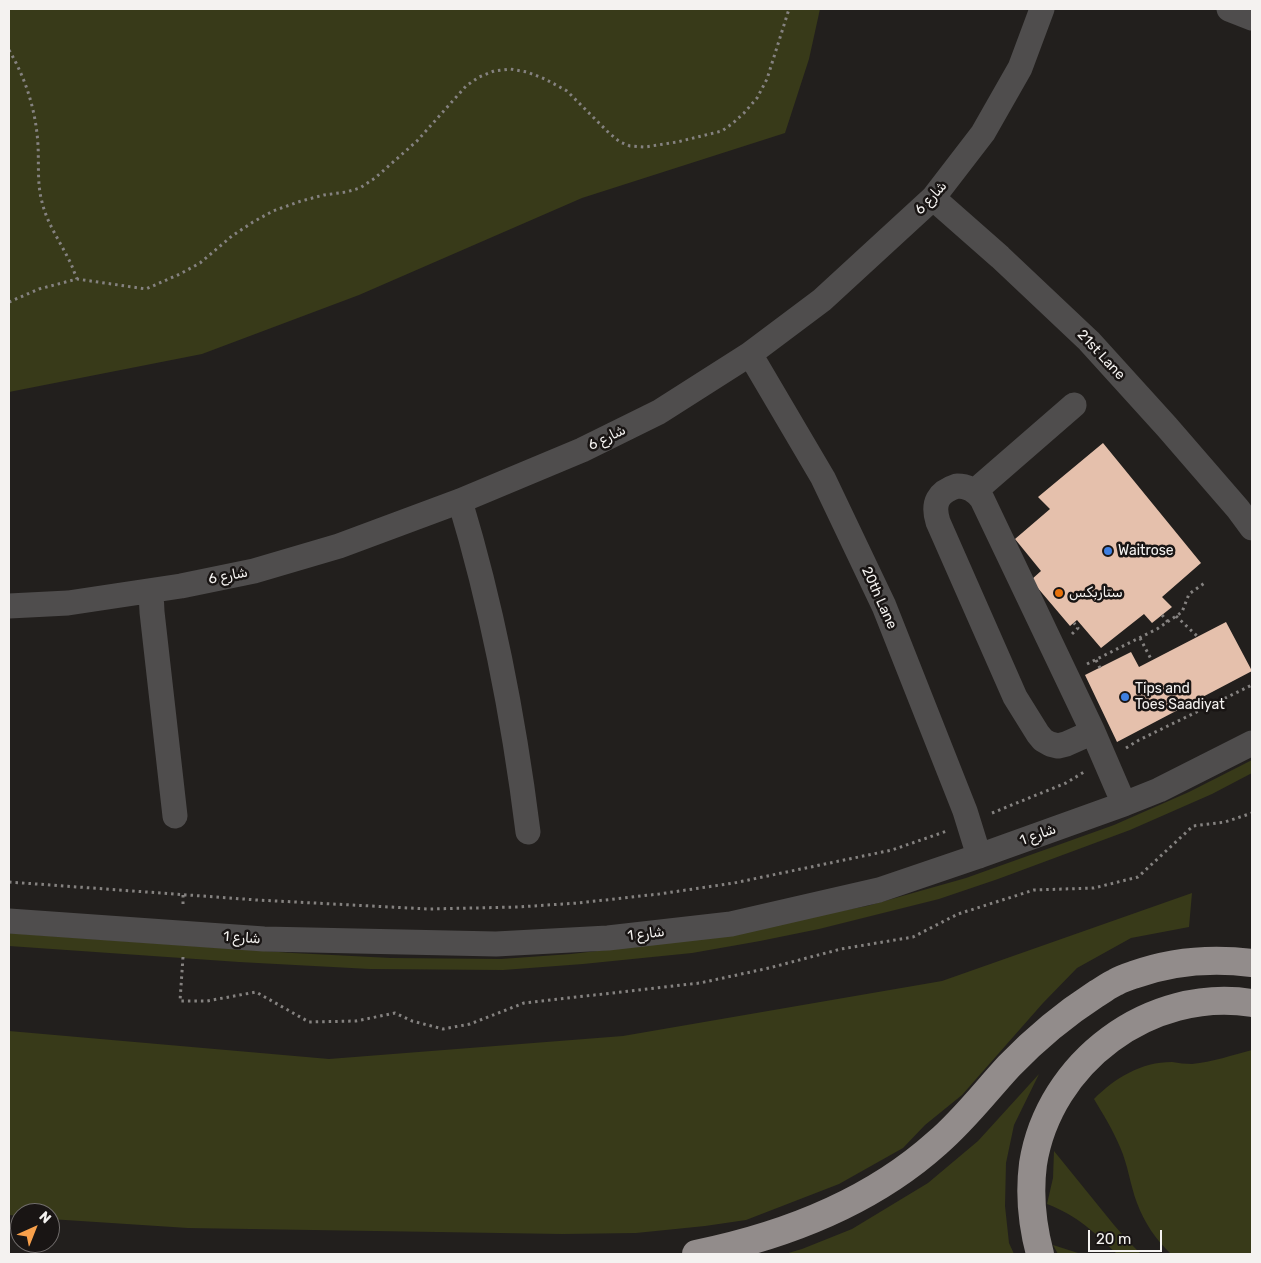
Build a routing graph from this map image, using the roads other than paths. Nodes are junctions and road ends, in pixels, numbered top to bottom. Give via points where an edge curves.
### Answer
1 (1042, 9) edge
2 (1229, 9) edge
3 (1252, 18) edge
4 (933, 198) junction
5 (750, 354) junction
6 (1074, 405) dead end
7 (975, 490) junction
8 (460, 501) junction
9 (1248, 512) edge
10 (151, 590) junction
11 (9, 606) edge
12 (1093, 732) junction
13 (1252, 743) edge
14 (1124, 804) junction
15 (175, 816) dead end
16 (528, 832) dead end
17 (979, 856) junction
18 (9, 921) edge
19 (1252, 962) edge
20 (1252, 1003) edge
21 (696, 1254) edge
22 (1040, 1254) edge

1 - 4 street, شارع 6 via 1020,68 983,133
2 - 3 street
4 - 5 street, شارع 6 via 822,300
4 - 9 street, 21st Lane via 1089,341
5 - 8 street, شارع 6 via 659,412 582,450
5 - 17 street, 20th Lane via 823,478 884,606
6 - 7 street
7 - 12 street via 999,533
7 - 12 street via 966,486 948,489 936,503 935,512 1015,697 1038,734 1050,744 1066,744
8 - 10 street, شارع 6 via 339,546 264,568
8 - 16 street via 495,632
10 - 11 street, شارع 6 via 68,603
10 - 15 street
12 - 14 street
13 - 14 street, شارع 1
14 - 17 street, شارع 1
17 - 18 street, شارع 1 via 879,890 731,924 608,938 496,944 264,939
19 - 21 highway via 1201,960 1144,971 1116,982 1062,1018 1037,1040 937,1144 903,1170 837,1209 803,1224 740,1245
20 - 22 highway via 1201,1002 1154,1015 1109,1039 1074,1074 1048,1116 1034,1163 1031,1212

